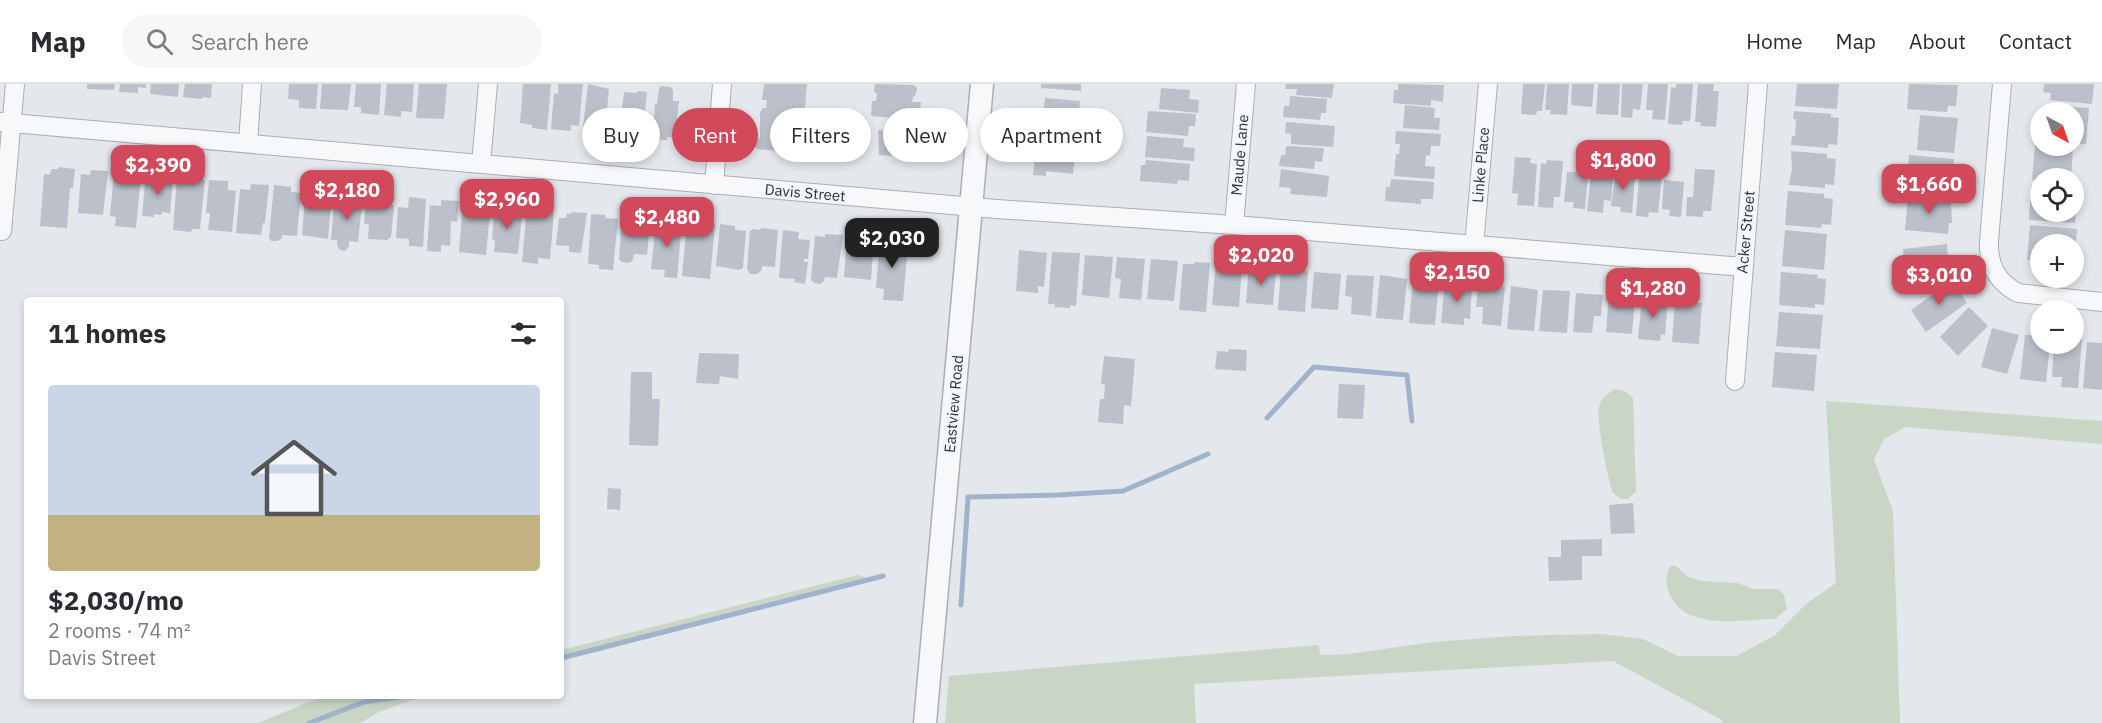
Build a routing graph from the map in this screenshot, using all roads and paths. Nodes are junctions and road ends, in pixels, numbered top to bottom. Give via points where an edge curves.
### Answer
1 (15, 84) edge
2 (252, 84) edge
3 (488, 84) edge
4 (722, 84) edge
5 (982, 84) edge
6 (1246, 84) edge
7 (1488, 84) edge
8 (1758, 84) edge
9 (2002, 84) edge
10 (6, 123) edge
11 (248, 143) junction
12 (481, 164) junction
13 (714, 185) junction
14 (971, 207) junction
15 (1234, 225) junction
16 (2, 231) dead end
17 (1474, 246) junction
18 (1743, 267) junction
19 (2102, 302) edge
20 (1735, 381) dead end
21 (925, 723) edge

1 - 10 street
2 - 11 street
3 - 12 street
4 - 13 street
5 - 14 street, Eastview Road
6 - 15 street, Maude Lane
7 - 17 street, Linke Place
8 - 18 street, Acker Street
9 - 19 street via 1989,241 1995,273 2018,293
10 - 11 street, Davis Street
10 - 16 street
11 - 12 street, Davis Street
12 - 13 street, Davis Street
13 - 14 street, Davis Street
14 - 15 street, Davis Street
14 - 21 street, Eastview Road
15 - 17 street, Davis Street
17 - 18 street, Davis Street
18 - 20 street, Acker Street

